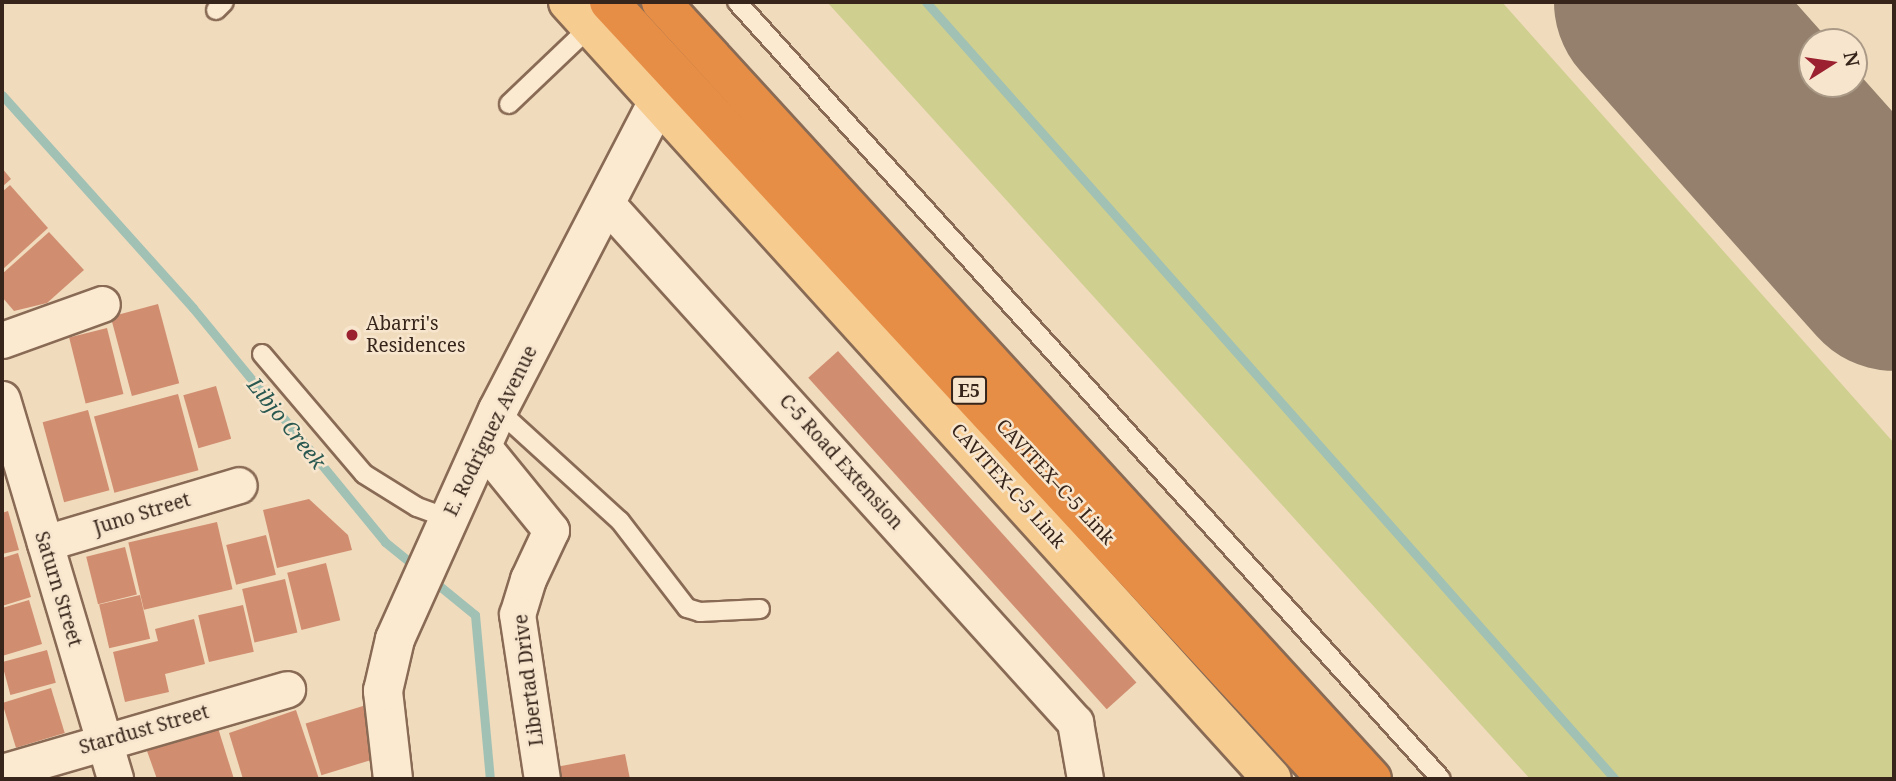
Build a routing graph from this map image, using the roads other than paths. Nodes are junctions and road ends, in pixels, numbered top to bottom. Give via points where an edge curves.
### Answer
1 (661, 2) edge
2 (737, 2) edge
3 (589, 10) edge
4 (659, 100) junction
5 (509, 104) dead end
6 (606, 203) junction
7 (102, 304) dead end
8 (2, 340) edge
9 (262, 354) dead end
10 (2, 399) edge
11 (498, 410) junction
12 (481, 444) junction
13 (239, 485) dead end
14 (447, 521) junction
15 (45, 543) junction
16 (760, 609) dead end
17 (287, 689) dead end
18 (104, 742) junction
19 (2, 772) edge
20 (116, 779) edge
21 (393, 779) edge
22 (541, 779) edge
23 (1085, 779) edge
24 (1272, 779) edge
25 (1327, 779) edge
26 (1371, 779) edge
27 (1441, 779) edge

1 - 26 highway, CAVITEX–C-5 Link / E5
2 - 27 lane
3 - 4 main road
3 - 5 lane
3 - 25 highway, CAVITEX–C-5 Link / E5
4 - 6 main road, E. Rodriguez Avenue
4 - 24 main road, CAVITEX-C-5 Link
6 - 11 main road, E. Rodriguez Avenue
6 - 23 street, C-5 Road Extension via 1075,722
7 - 8 street
9 - 14 lane via 364,474
10 - 15 street, Saturn Street
11 - 12 main road, E. Rodriguez Avenue
11 - 16 lane via 620,521 687,608 700,612
12 - 14 main road, E. Rodriguez Avenue
12 - 22 street, Libertad Drive via 551,530 517,614
13 - 15 street, Juno Street
14 - 21 main road, E. Rodriguez Avenue via 395,639 383,691
15 - 18 street, Saturn Street
17 - 18 street, Stardust Street
18 - 19 street, Stardust Street
18 - 20 street, Saturn Street

